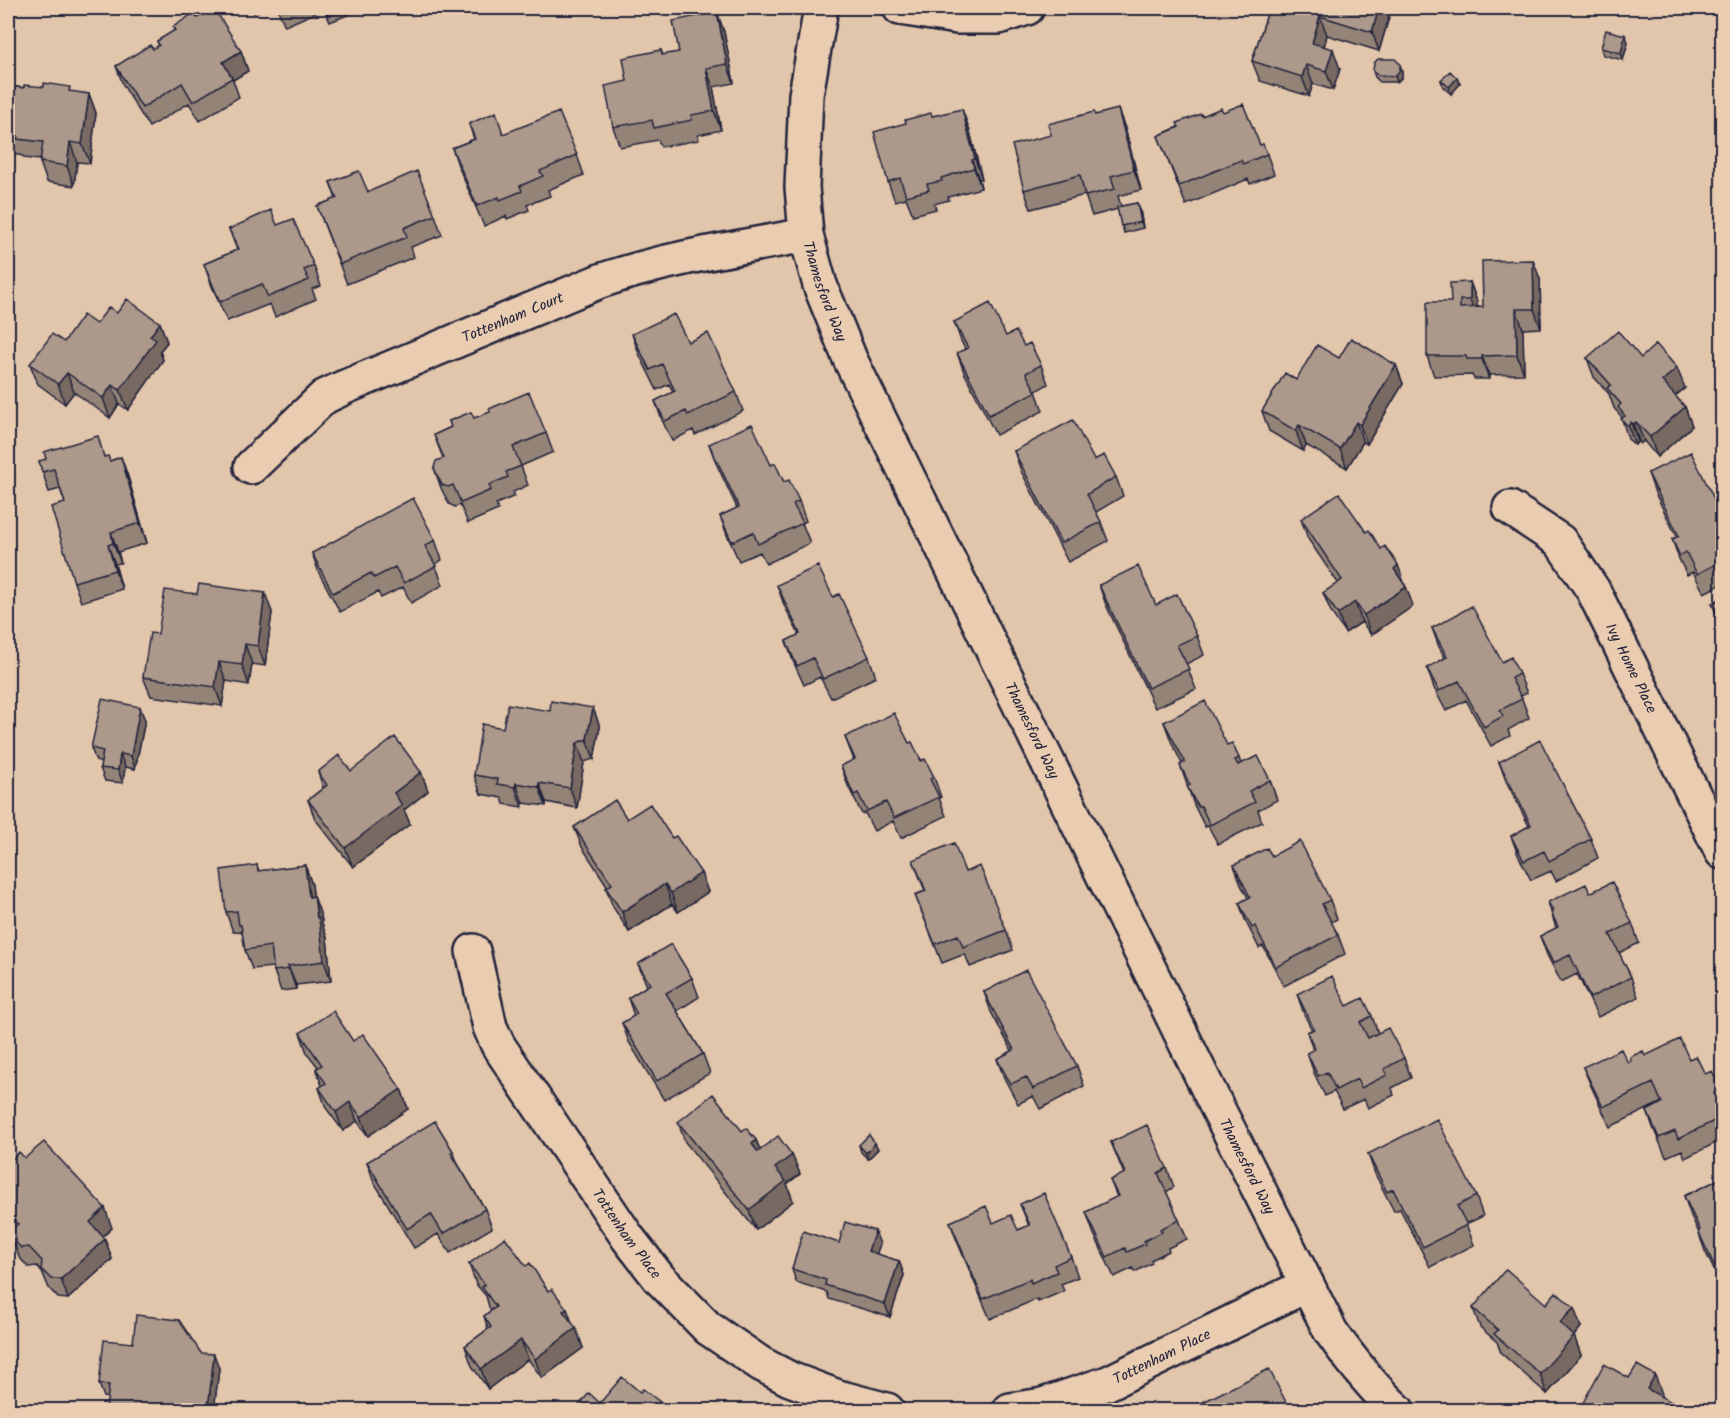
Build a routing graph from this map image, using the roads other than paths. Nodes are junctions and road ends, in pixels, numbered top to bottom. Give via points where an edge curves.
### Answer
1 (820, 8) edge
2 (900, 8) edge
3 (1027, 8) edge
4 (806, 235) junction
5 (251, 467) dead end
6 (1510, 508) dead end
7 (1722, 852) edge
8 (473, 951) dead end
9 (1307, 1285) junction
10 (887, 1410) edge
11 (1010, 1410) edge
12 (1396, 1410) edge

1 - 4 street, Thamesford Way via 806,95 802,187
2 - 3 street via 957,17 999,17
4 - 5 street, Tottenham Court via 678,259 600,281 356,382 324,397
4 - 9 street, Thamesford Way via 820,285 850,359
6 - 7 street, Ivy Home Place via 1560,541 1593,590
8 - 10 street, Tottenham Place via 490,1027 498,1045 659,1278 708,1328 762,1364 838,1398
9 - 11 street, Tottenham Place via 1108,1383 1043,1405
9 - 12 street, Thamesford Way via 1345,1352

